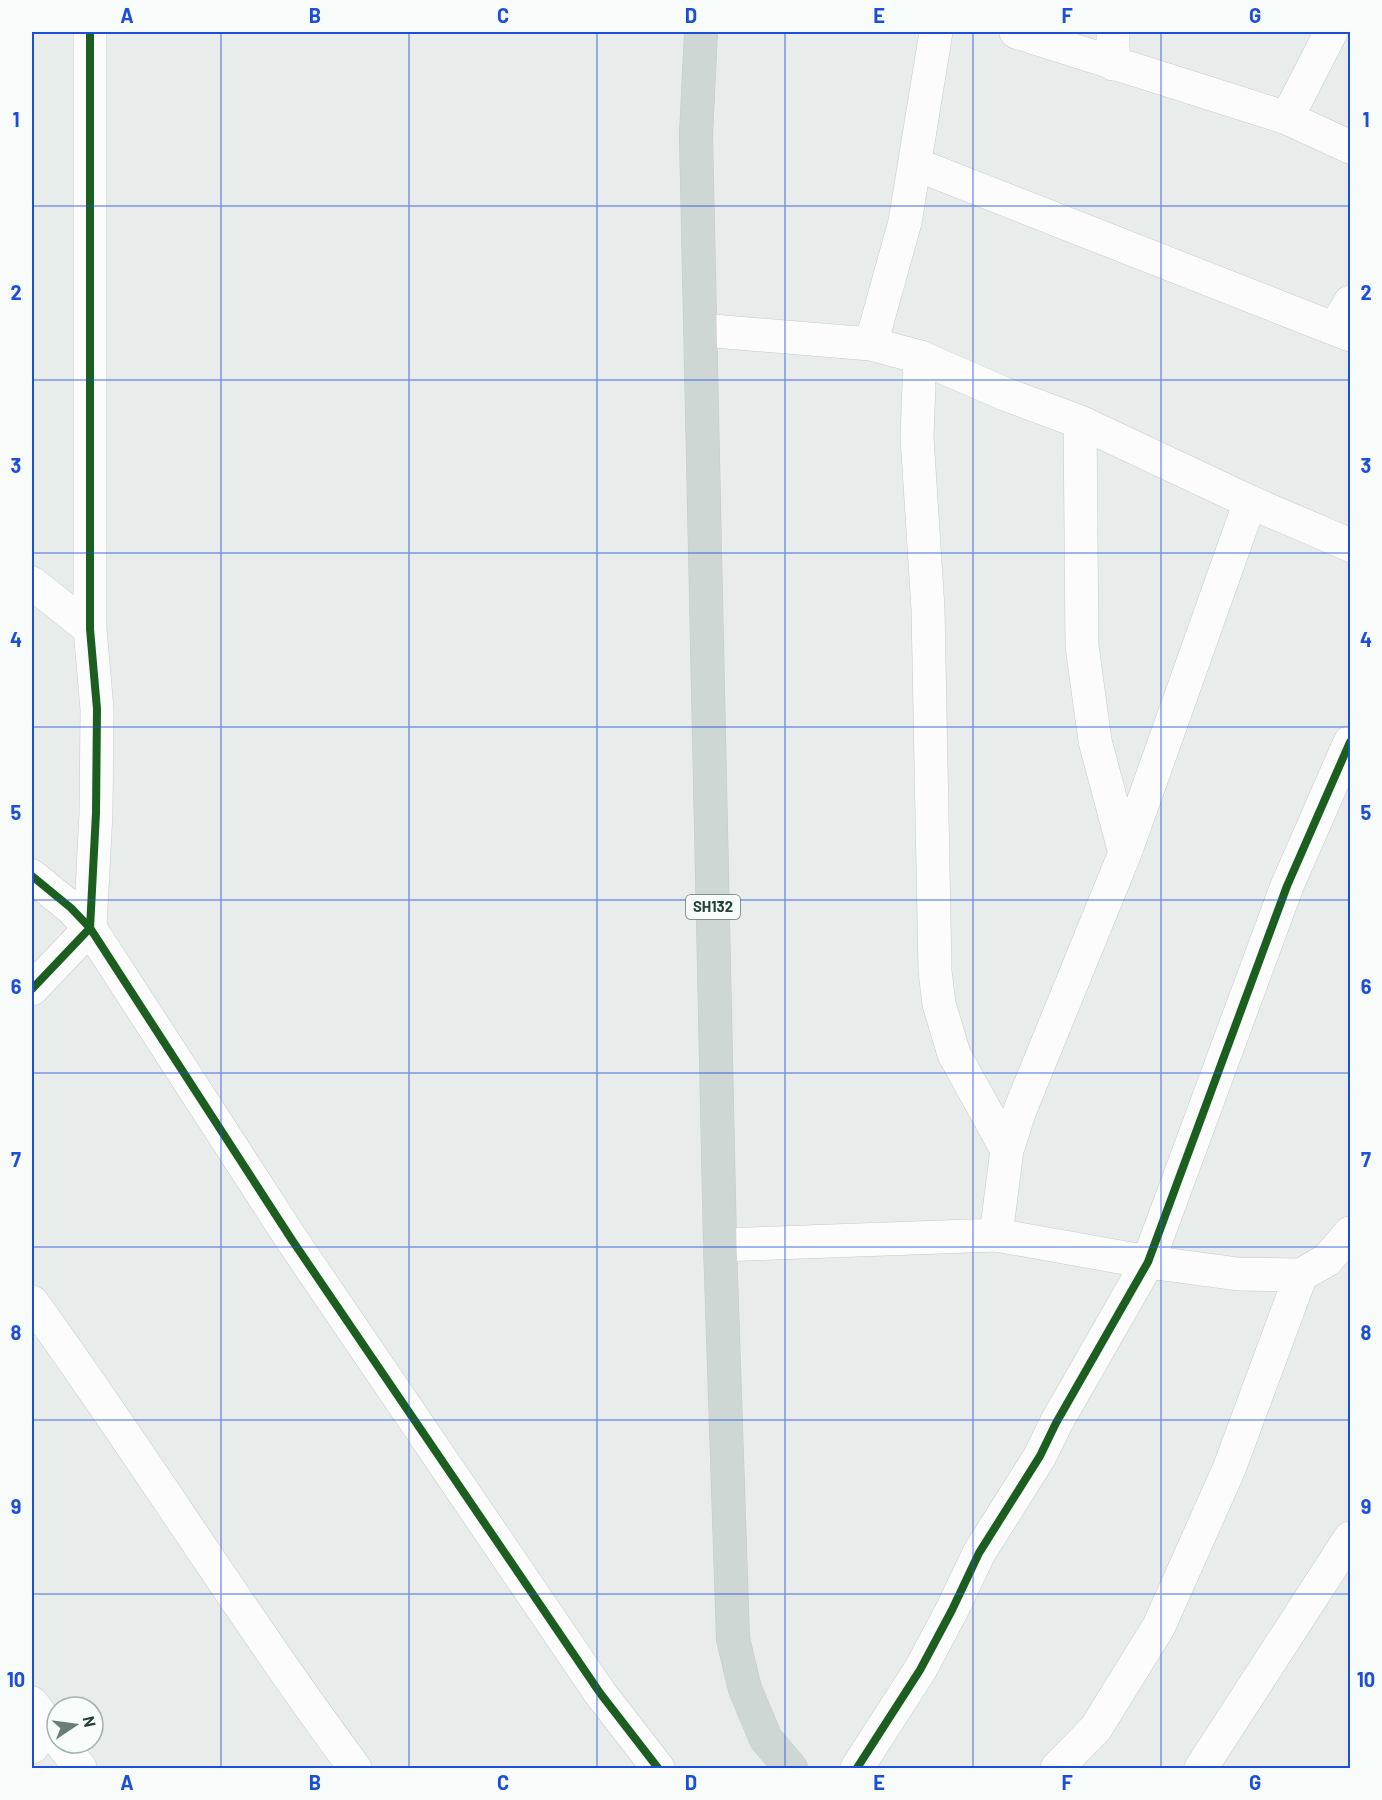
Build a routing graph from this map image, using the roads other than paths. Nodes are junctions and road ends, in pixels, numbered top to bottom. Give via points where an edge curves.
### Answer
1 (90, 32) edge
2 (701, 32) edge
3 (936, 32) edge
4 (1016, 32) edge
5 (1113, 32) edge
6 (1331, 32) edge
7 (1113, 64) junction
8 (1287, 118) junction
9 (1350, 147) edge
10 (915, 164) junction
11 (1345, 322) edge
12 (701, 330) junction
13 (871, 344) junction
14 (920, 357) junction
15 (1080, 422) junction
16 (1250, 502) junction
17 (1350, 545) edge
18 (32, 583) edge
19 (90, 629) junction
20 (1350, 742) edge
21 (1125, 853) junction
22 (32, 876) edge
23 (90, 928) junction
24 (32, 988) edge
25 (1007, 1150) junction
26 (1350, 1233) edge
27 (996, 1235) junction
28 (720, 1245) junction
29 (1148, 1262) junction
30 (1301, 1275) junction
31 (32, 1302) edge
32 (1350, 1538) edge
33 (68, 1755) edge
34 (80, 1768) edge
35 (355, 1768) edge
36 (658, 1768) edge
37 (791, 1768) edge
38 (857, 1768) edge
39 (1057, 1768) edge
40 (1201, 1768) edge

1 - 19 street
2 - 12 main road, SH132 via 696,135
3 - 10 street
4 - 7 street
5 - 7 street
6 - 8 street
7 - 8 street
8 - 9 street
10 - 11 street
10 - 13 street via 905,222
12 - 13 street
12 - 28 main road, SH132
13 - 14 street
14 - 15 street
14 - 25 street via 916,436 928,609 935,971 939,1004 954,1054
15 - 16 street
15 - 21 street via 1082,646 1095,741
16 - 17 street
16 - 21 street
18 - 19 street
19 - 23 street via 97,710
20 - 29 street via 1287,885
21 - 25 street
22 - 23 street
23 - 24 street
23 - 36 street via 292,1240 600,1693
25 - 27 street
26 - 30 street via 1328,1260
27 - 28 street
27 - 29 street
28 - 37 main road, SH132 via 733,1639 745,1689 766,1739
29 - 30 street via 1238,1274
29 - 38 street via 1040,1456 979,1553 920,1670
30 - 39 street via 1229,1469 1160,1626 1096,1728
31 - 35 street via 293,1685
32 - 40 street
33 - 34 street

